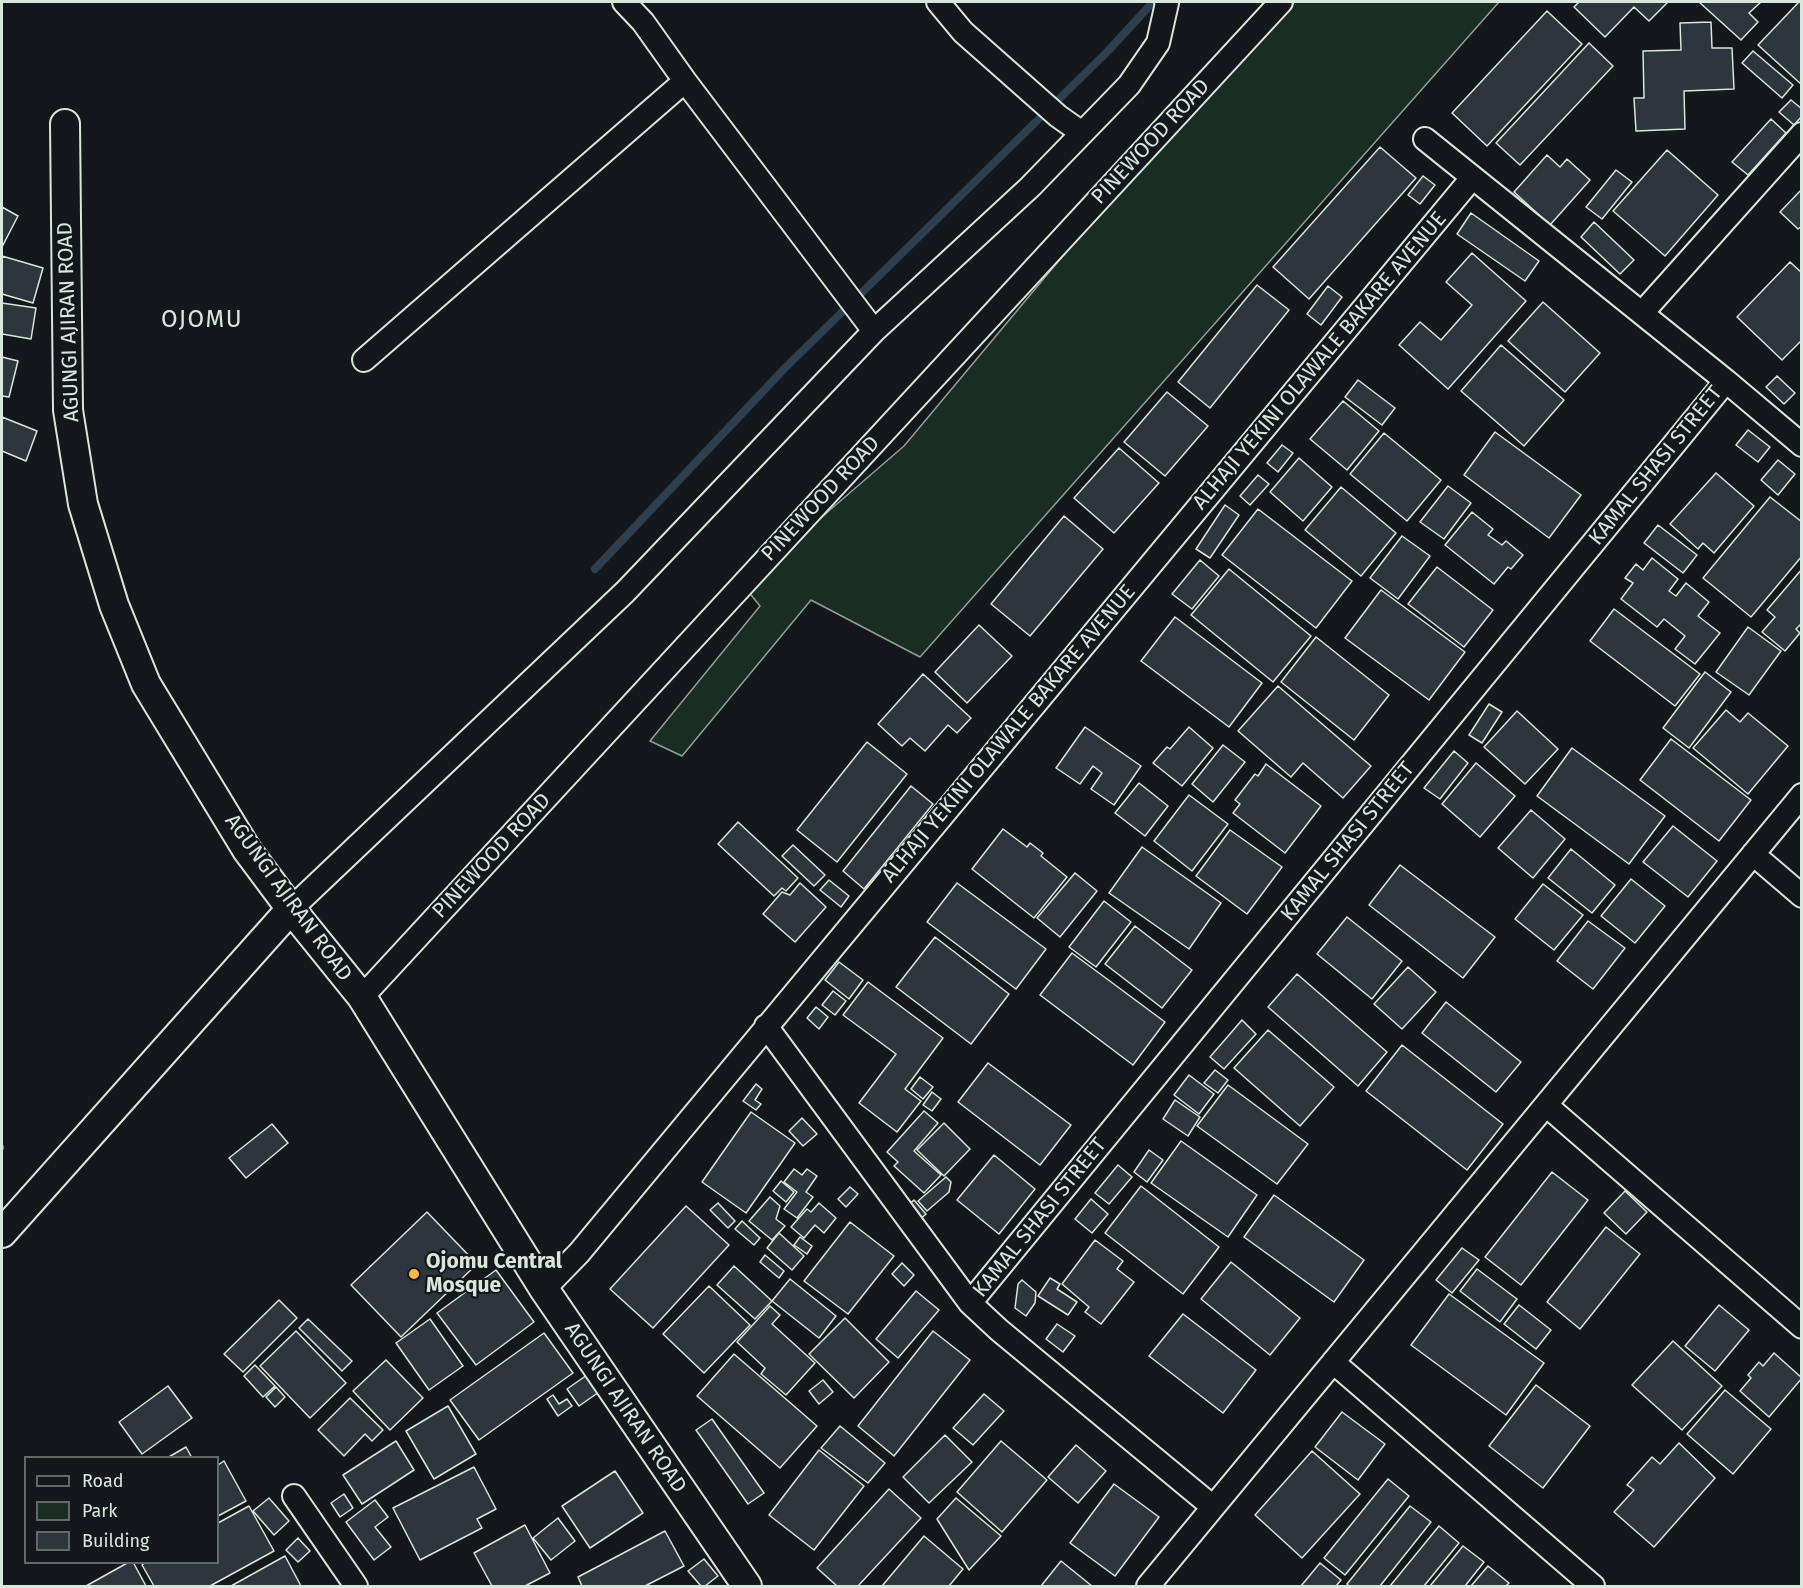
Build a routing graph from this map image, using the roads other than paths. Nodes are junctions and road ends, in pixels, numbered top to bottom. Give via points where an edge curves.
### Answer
1 (624, 2) edge
2 (938, 2) edge
3 (1167, 2) edge
4 (1281, 2) edge
5 (685, 81) junction
6 (64, 124) dead end
7 (1082, 133) junction
8 (1802, 134) edge
9 (1425, 139) dead end
10 (1472, 178) junction
11 (1642, 313) junction
12 (874, 331) junction
13 (364, 360) dead end
14 (1726, 381) junction
15 (1802, 445) edge
16 (1802, 795) edge
17 (1753, 854) junction
18 (1802, 896) edge
19 (291, 909) junction
20 (362, 997) junction
21 (766, 1026) junction
22 (1546, 1105) junction
23 (2, 1233) edge
24 (544, 1289) junction
25 (970, 1303) junction
26 (1802, 1327) edge
27 (1333, 1362) junction
28 (294, 1496) dead end
29 (1214, 1507) junction
30 (356, 1587) edge
31 (747, 1587) edge
32 (1148, 1587) edge
33 (1593, 1587) edge

1 - 5 street
2 - 7 street via 963,32
3 - 7 street via 1158,43 1129,85
4 - 20 street, PINEWOOD ROAD
5 - 12 street
5 - 13 street
6 - 19 street, AGUNGI AJIRAN ROAD via 68,410 83,504 114,605 146,684 247,850
7 - 12 street via 1030,187
8 - 11 street
9 - 10 street
10 - 11 street
10 - 21 street, ALHAJI YEKINI OLAWALE BAKARE AVENUE
11 - 14 street
12 - 19 street via 625,592
14 - 15 street
14 - 25 street, KAMAL SHASI STREET
16 - 17 street
17 - 18 street
17 - 22 street
19 - 20 street, AGUNGI AJIRAN ROAD
19 - 23 street
20 - 24 street, AGUNGI AJIRAN ROAD
21 - 24 street, ALHAJI YEKINI OLAWALE BAKARE AVENUE via 579,1253
21 - 25 street
22 - 26 street
22 - 27 street
24 - 31 street, AGUNGI AJIRAN ROAD
25 - 29 street
27 - 29 street
27 - 33 street
28 - 30 street
29 - 32 street

